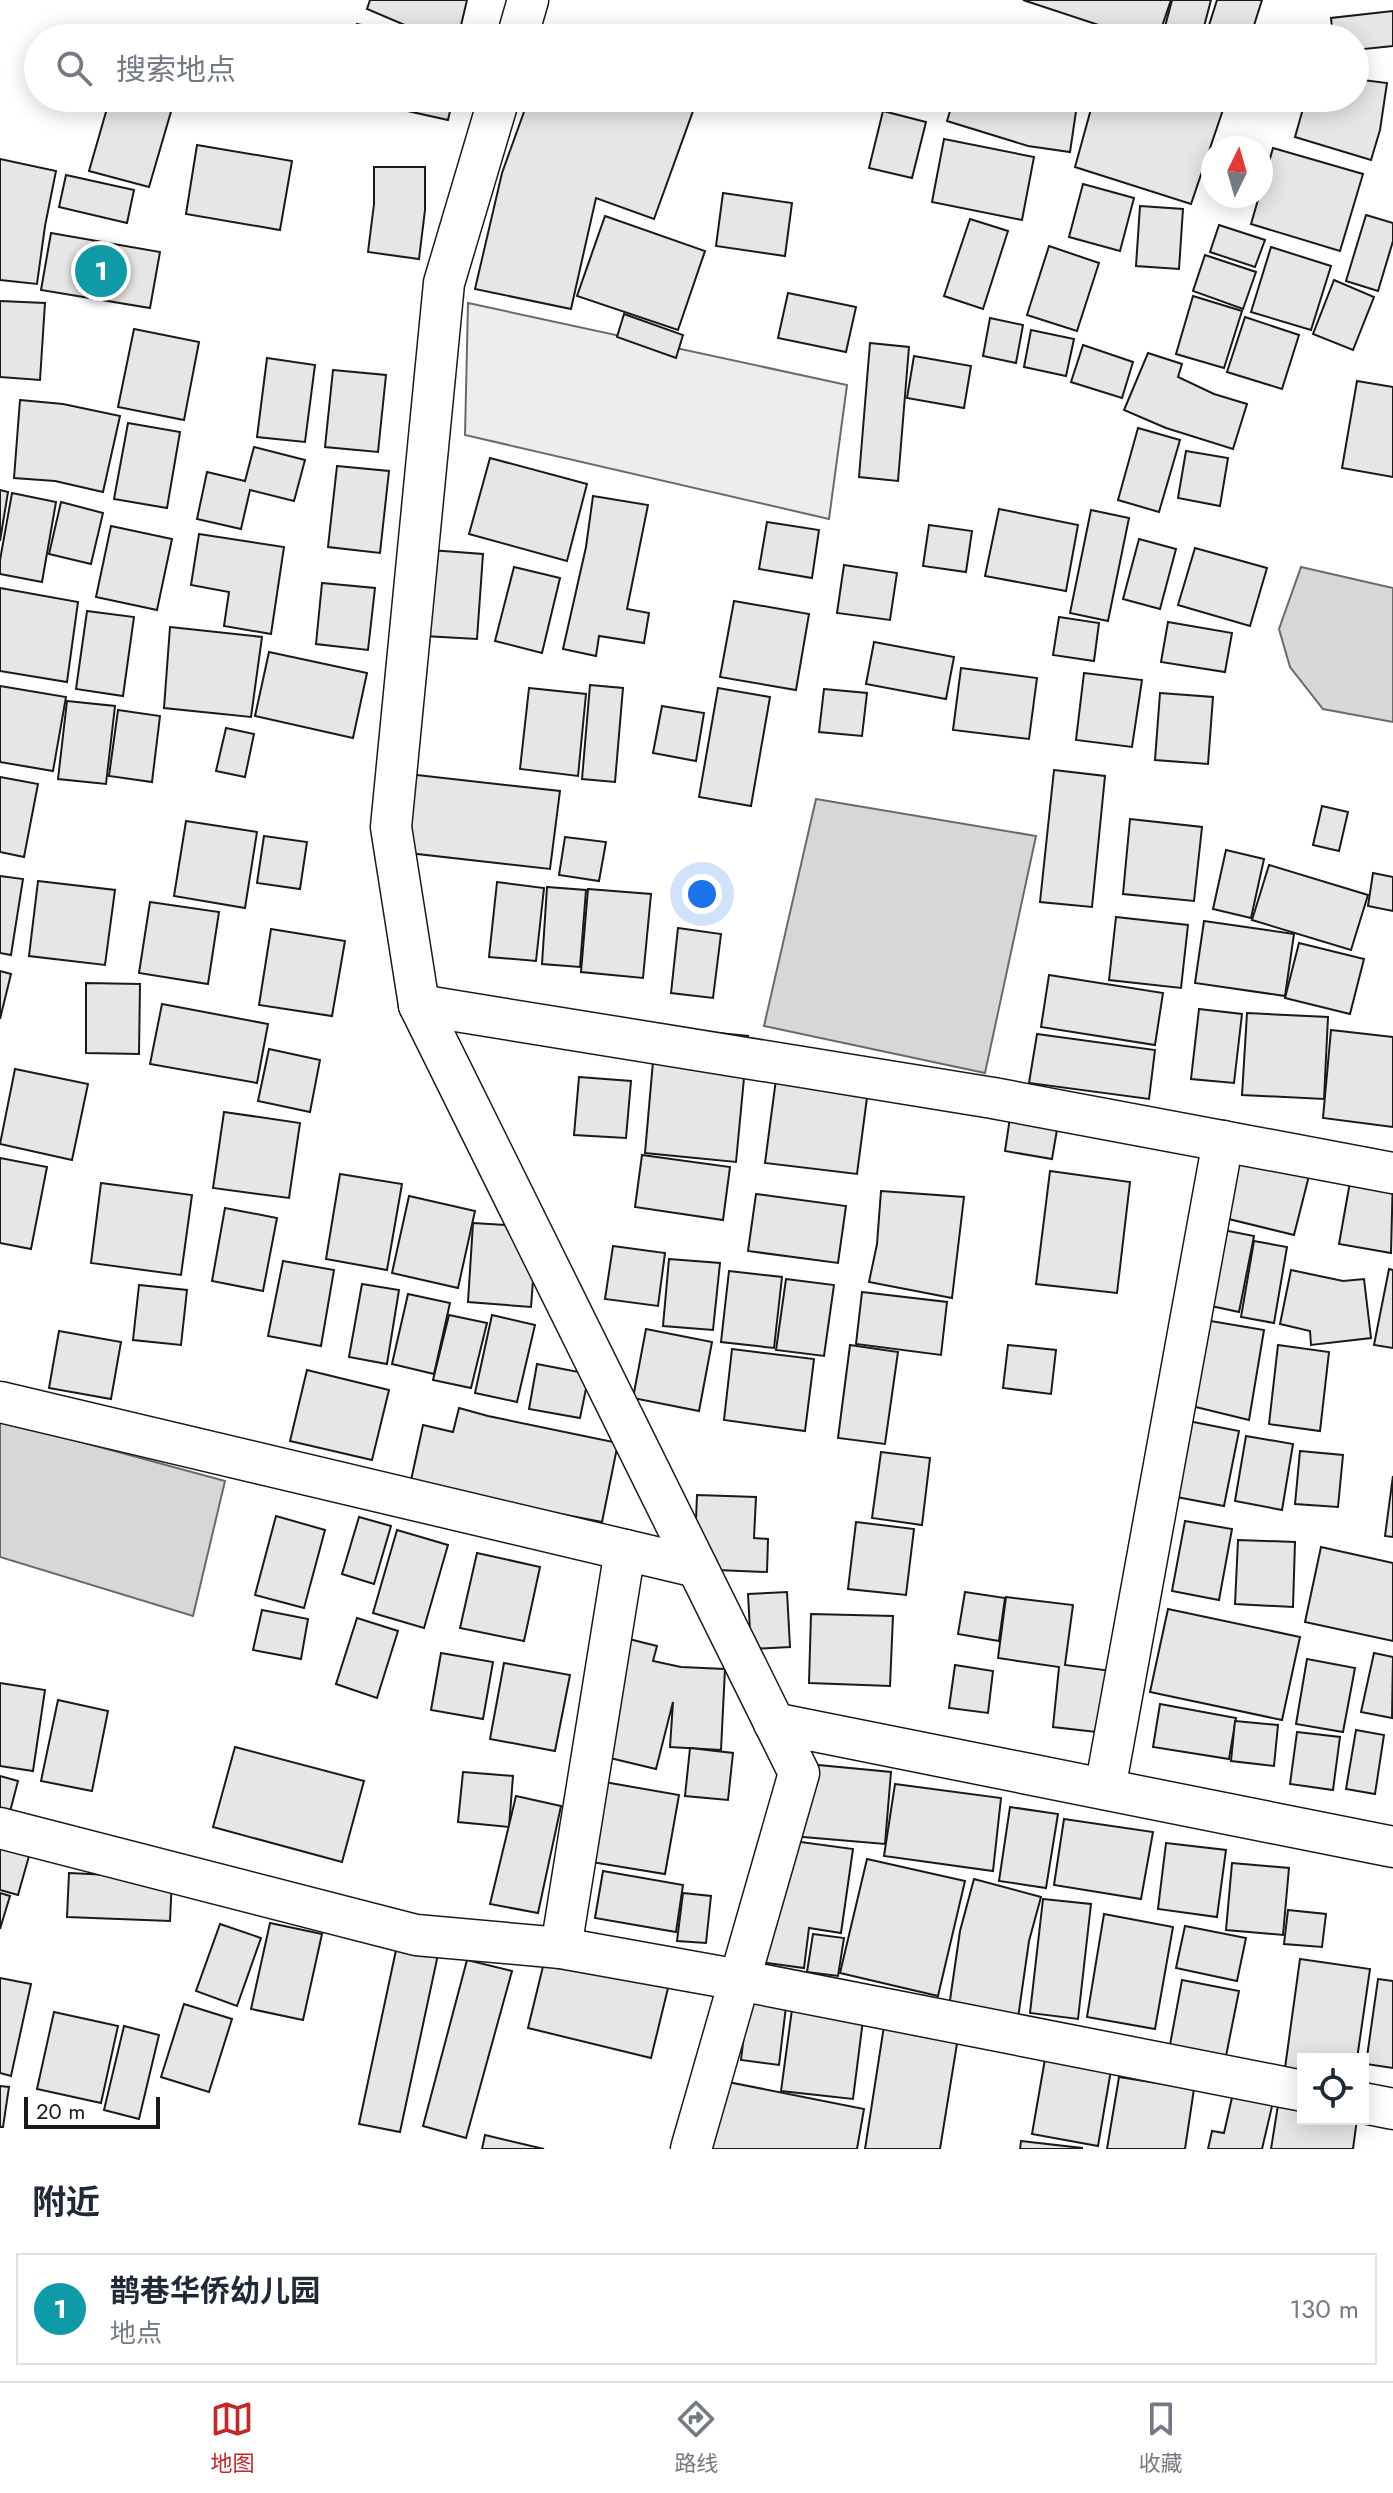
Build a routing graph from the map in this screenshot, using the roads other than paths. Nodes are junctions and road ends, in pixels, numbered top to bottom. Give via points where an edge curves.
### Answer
1 (528, 0) edge
2 (521, 24) edge
3 (495, 112) edge
4 (419, 1005) junction
5 (1223, 1141) junction
6 (1393, 1173) edge
7 (0, 1402) edge
8 (625, 1550) junction
9 (697, 1567) junction
10 (774, 1723) junction
11 (1105, 1789) junction
12 (0, 1828) edge
13 (1393, 1847) edge
14 (561, 1948) junction
15 (739, 1980) junction
16 (1297, 2090) edge
17 (1369, 2104) edge
18 (1393, 2109) edge
19 (691, 2149) edge

1 - 2 street
3 - 4 street via 444,283 391,827
4 - 5 street via 993,1098
4 - 9 street
5 - 6 street
5 - 11 street
7 - 8 street
8 - 9 street
8 - 14 street
9 - 10 street
10 - 11 street
10 - 15 street via 799,1773
11 - 13 street
12 - 14 street via 416,1935
14 - 15 street
15 - 16 street
15 - 19 street
17 - 18 street

